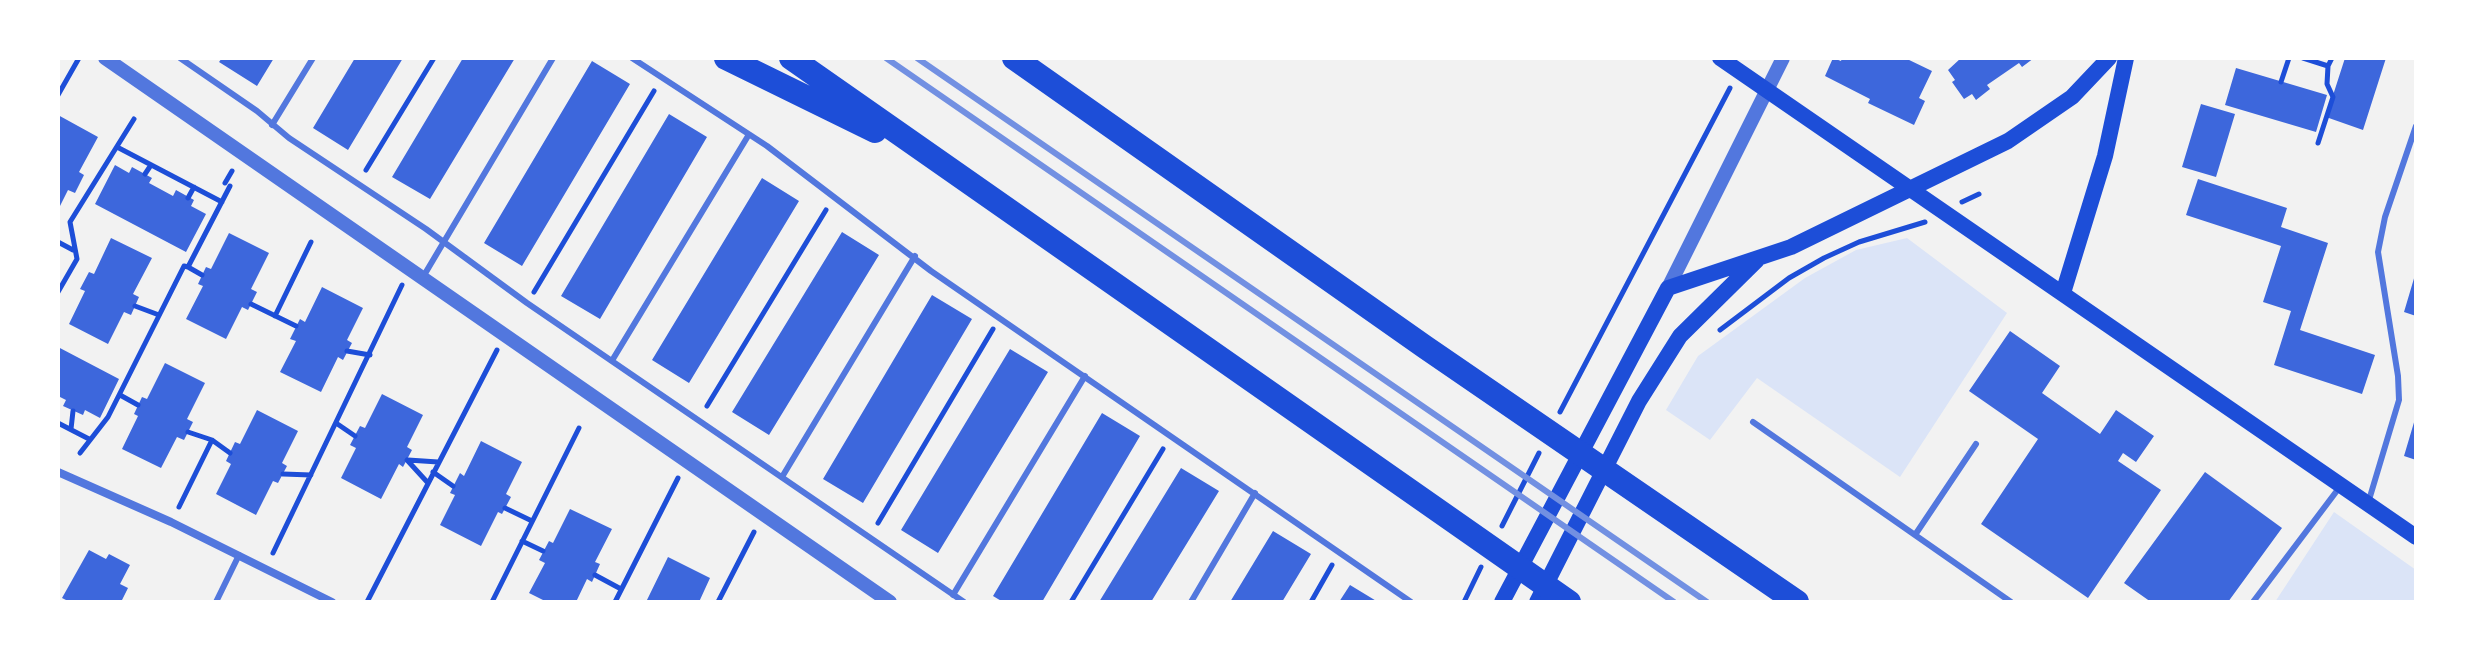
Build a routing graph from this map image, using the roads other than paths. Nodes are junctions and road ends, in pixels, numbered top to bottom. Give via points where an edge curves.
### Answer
1 (105, 58) edge
2 (180, 58) edge
3 (313, 58) edge
4 (553, 58) edge
5 (632, 58) edge
6 (726, 58) edge
7 (791, 58) edge
8 (1014, 58) edge
9 (1720, 58) edge
10 (1783, 58) edge
11 (2109, 58) edge
12 (2126, 58) edge
13 (1767, 90) junction
14 (272, 125) junction
15 (2416, 126) edge
16 (748, 136) junction
17 (942, 163) junction
18 (1915, 189) junction
19 (443, 241) junction
20 (915, 256) junction
21 (1760, 257) junction
22 (423, 277) junction
23 (1668, 288) junction
24 (2063, 293) junction
25 (613, 359) junction
26 (1085, 376) junction
27 (1753, 422) dead end
28 (1976, 444) dead end
29 (58, 472) edge
30 (782, 477) junction
31 (2341, 485) junction
32 (1255, 493) junction
33 (2368, 503) junction
34 (1915, 535) junction
35 (2416, 537) edge
36 (239, 555) junction
37 (953, 595) junction
38 (216, 602) edge
39 (332, 602) edge
40 (890, 602) edge
41 (964, 602) edge
42 (1191, 602) edge
43 (1411, 602) edge
44 (1502, 602) edge
45 (1537, 602) edge
46 (1569, 602) edge
47 (1797, 602) edge
48 (2011, 602) edge
49 (2253, 602) edge

1 - 22 street
2 - 14 lane
3 - 14 lane
4 - 19 lane
5 - 16 lane
6 - 17 highway
7 - 17 highway
8 - 47 highway
9 - 13 main road
10 - 13 street
11 - 18 main road via 2041,120
12 - 24 main road via 2105,156
13 - 18 main road
13 - 23 street
14 - 19 lane
15 - 33 lane via 2378,252 2399,400
16 - 20 lane
16 - 25 lane
17 - 46 highway
18 - 21 main road
18 - 24 main road
19 - 22 lane
19 - 25 lane
20 - 26 lane
20 - 30 lane
21 - 23 main road
21 - 45 main road via 1680,336 1639,401
22 - 40 street
23 - 44 main road
24 - 31 main road
25 - 30 lane
26 - 32 lane
26 - 37 lane
27 - 34 lane
28 - 34 lane
29 - 36 street
30 - 37 lane
31 - 33 main road
31 - 49 lane
32 - 42 lane
32 - 43 lane
33 - 35 main road
34 - 48 lane
36 - 38 lane
36 - 39 street
37 - 41 lane

